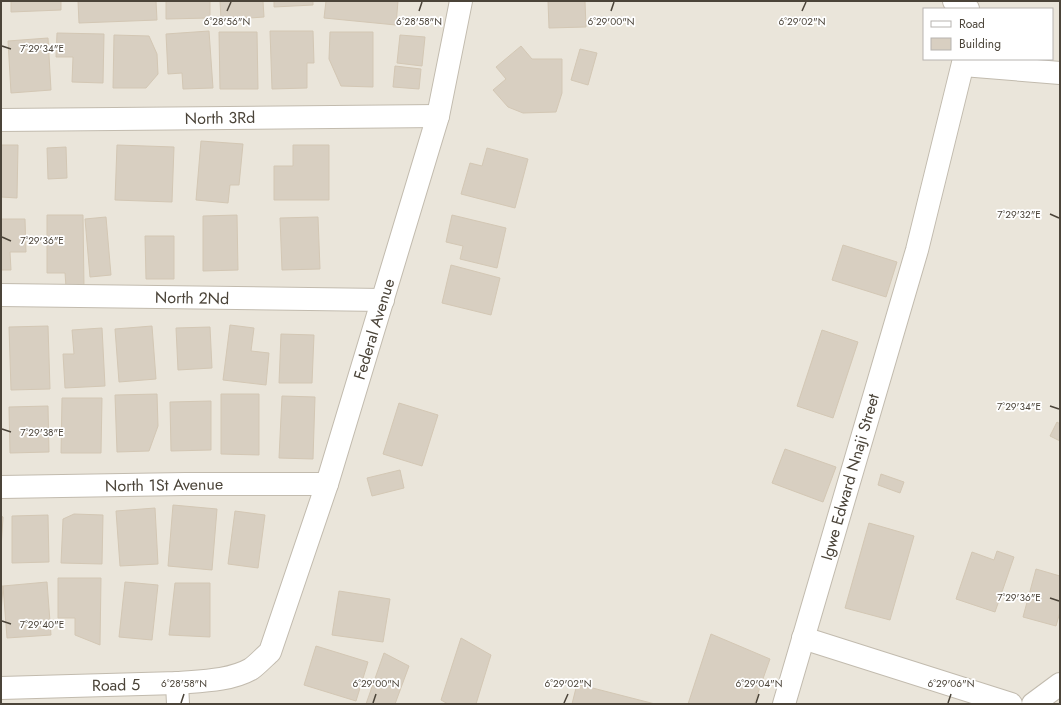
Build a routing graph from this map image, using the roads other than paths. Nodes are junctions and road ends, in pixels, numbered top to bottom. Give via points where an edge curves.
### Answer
1 (461, 1) edge
2 (954, 1) edge
3 (966, 8) edge
4 (963, 62) edge
5 (1060, 73) edge
6 (438, 116) junction
7 (1, 120) edge
8 (1, 295) edge
9 (383, 300) junction
10 (327, 484) junction
11 (1, 487) edge
12 (803, 638) junction
13 (270, 652) joint
14 (1060, 684) edge
15 (1, 688) edge
16 (178, 694) edge
17 (784, 704) edge
18 (1010, 704) edge
19 (1033, 704) edge

1 - 6 street, Federal Avenue
2 - 3 street
4 - 5 street
4 - 12 street, Igwe Edward Nnaji Street via 916,250
6 - 7 street, North 3Rd
6 - 9 street, Federal Avenue
8 - 9 street, North 2Nd
9 - 10 street, Federal Avenue
10 - 11 street, North 1St Avenue
10 - 13 street, Federal Avenue
12 - 17 street, Igwe Edward Nnaji Street
12 - 18 street
13 - 16 street, Road 5 via 251,669
14 - 19 street
15 - 16 street, Road 5

